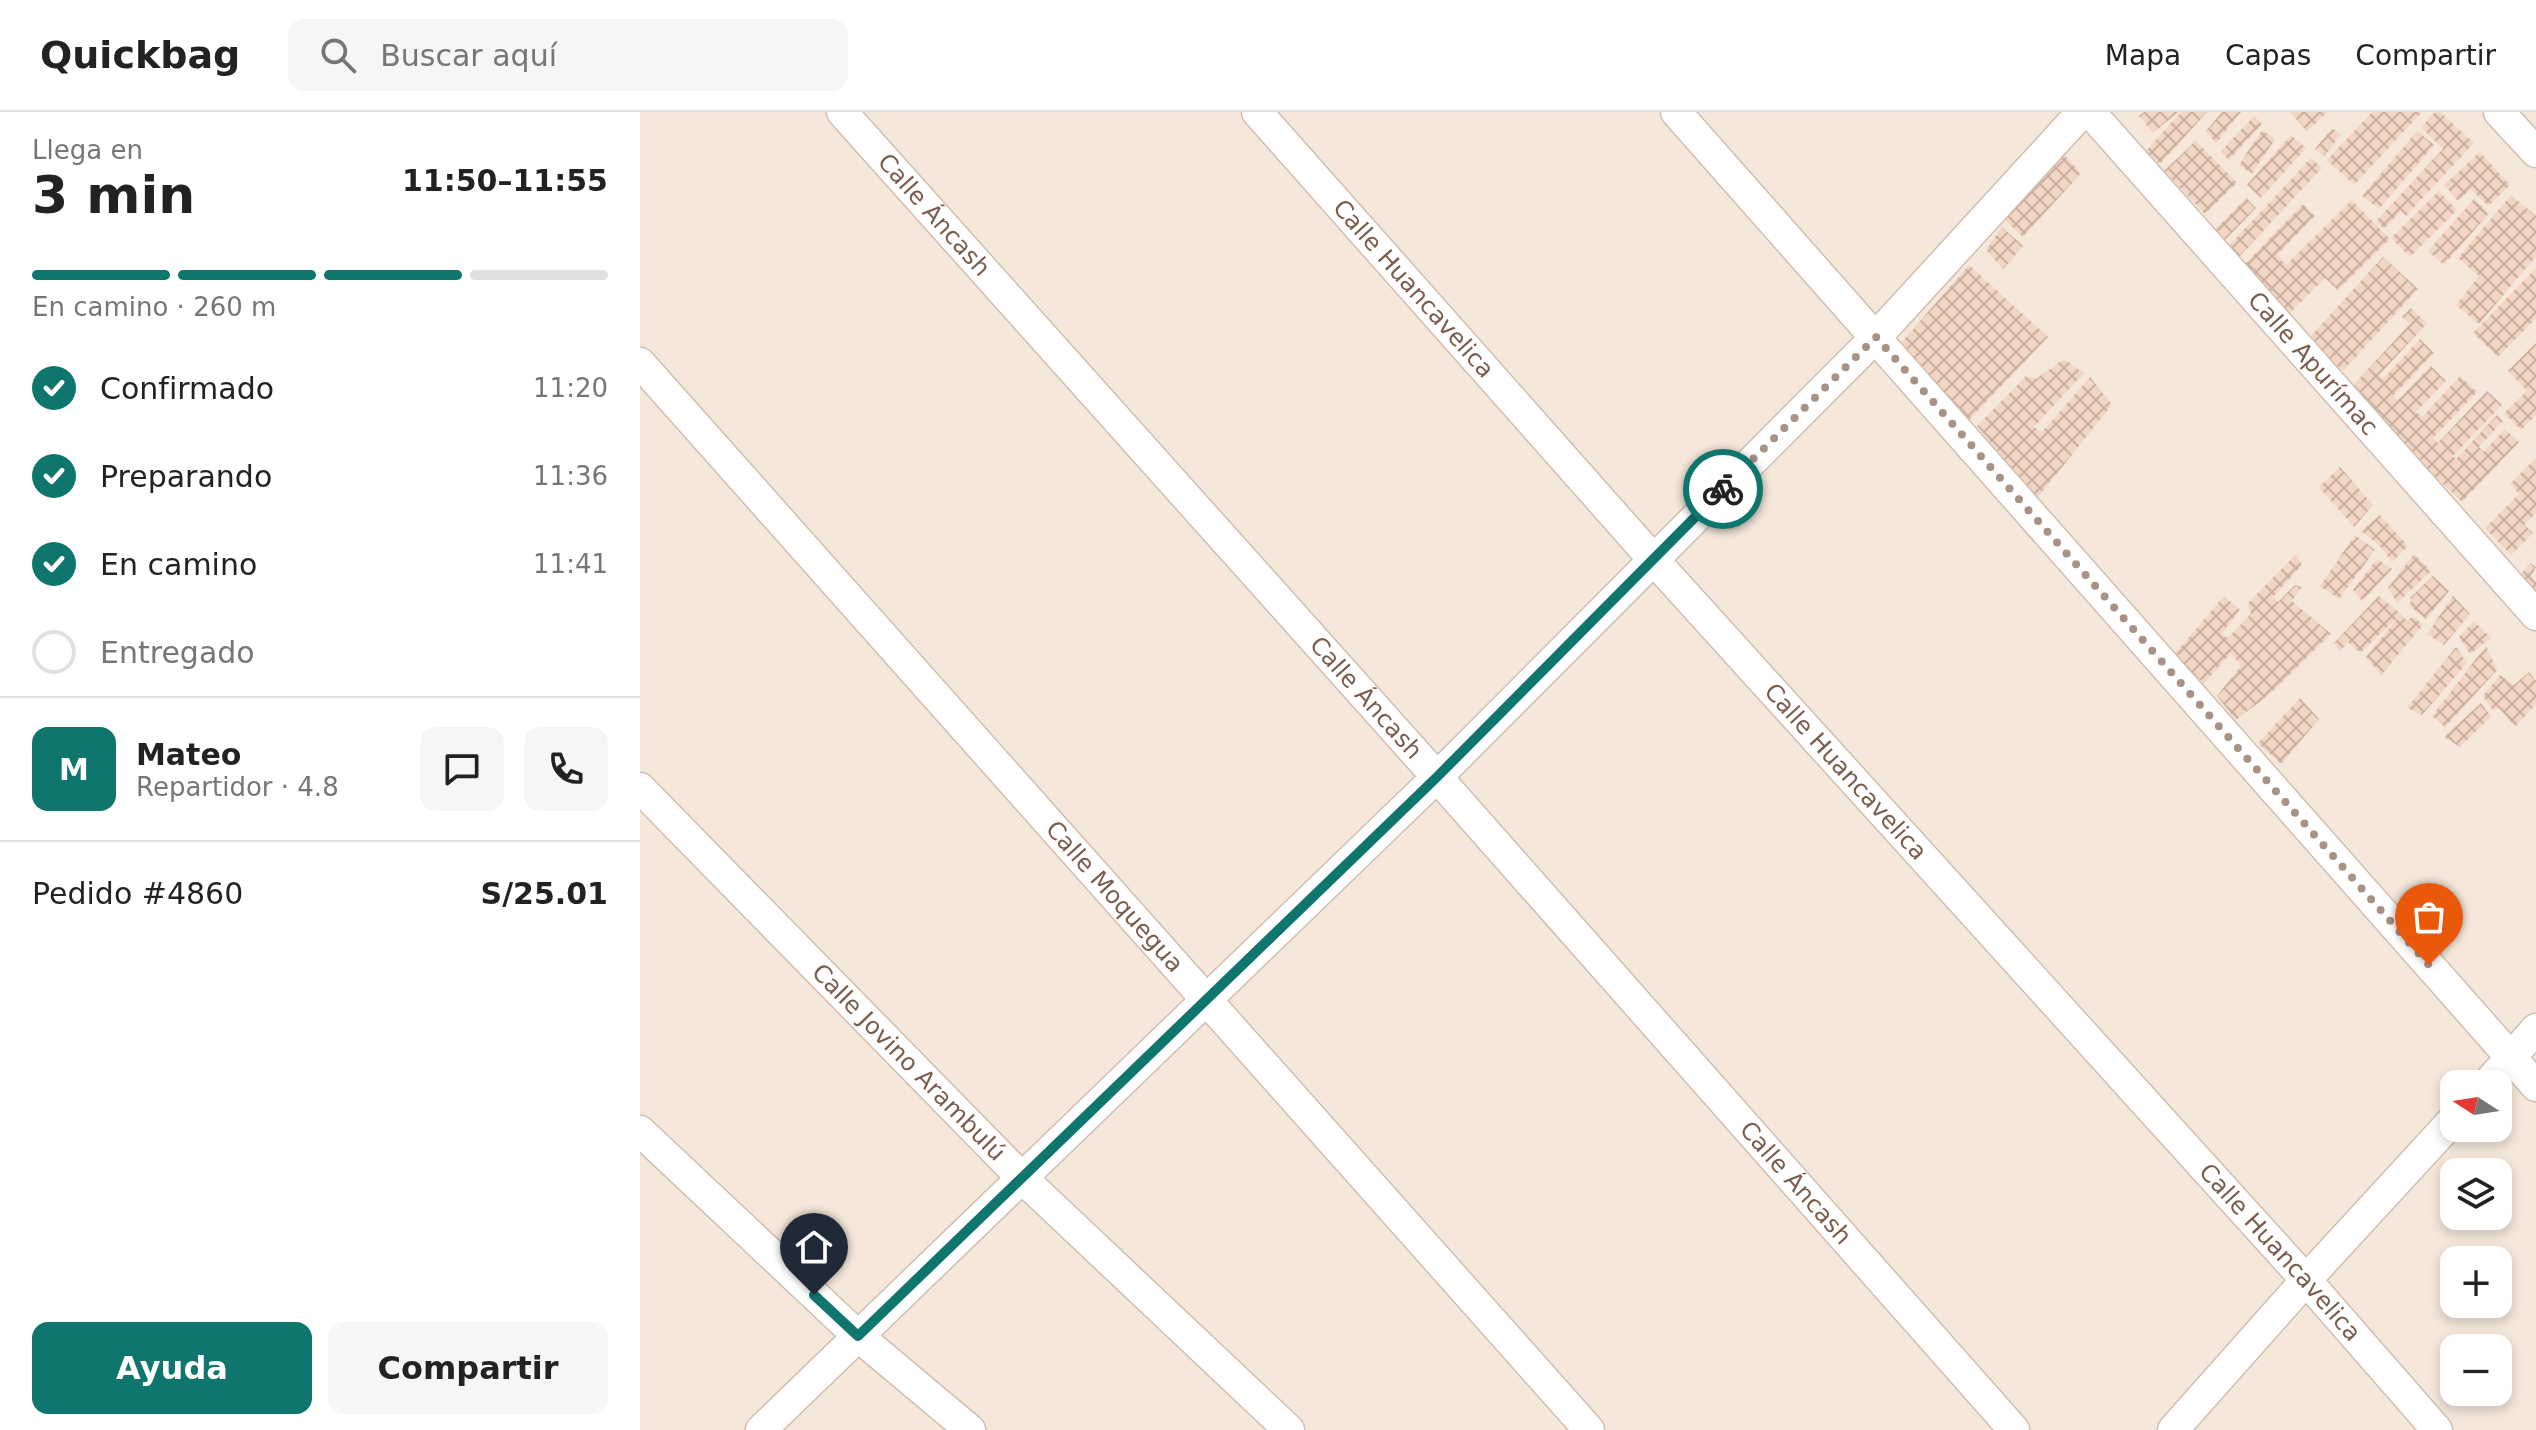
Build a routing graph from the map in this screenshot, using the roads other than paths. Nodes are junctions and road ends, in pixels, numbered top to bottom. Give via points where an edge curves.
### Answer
1 (842, 112) edge
2 (1257, 112) edge
3 (1676, 112) edge
4 (2082, 112) edge
5 (2090, 112) edge
6 (2499, 112) edge
7 (2536, 152) edge
8 (1876, 337) junction
9 (640, 363) edge
10 (1653, 559) junction
11 (2536, 615) edge
12 (1437, 777) junction
13 (640, 788) edge
14 (1206, 998) junction
15 (2536, 1029) edge
16 (2511, 1058) junction
17 (2500, 1070) edge
18 (2536, 1086) edge
19 (640, 1131) edge
20 (2440, 1134) edge
21 (1022, 1178) junction
22 (2306, 1280) junction
23 (858, 1336) junction
24 (761, 1430) edge
25 (970, 1430) edge
26 (1289, 1430) edge
27 (1589, 1430) edge
28 (2014, 1430) edge
29 (2173, 1430) edge
30 (2437, 1430) edge

1 - 12 street, Calle Áncash
2 - 10 street, Calle Huancavelica
3 - 8 street
4 - 8 street
5 - 11 street, Calle Apurímac
6 - 7 street
8 - 10 street
8 - 16 street
9 - 14 street, Calle Moquegua
10 - 12 street
10 - 22 street, Calle Huancavelica
12 - 14 street
12 - 28 street, Calle Áncash
13 - 21 street, Calle Jovino Arambulú
14 - 21 street
14 - 27 street, Calle Moquegua
15 - 16 street
16 - 17 street
16 - 18 street
19 - 23 street
20 - 22 street
21 - 23 street
21 - 26 street, Calle Jovino Arambulú
22 - 29 street
22 - 30 street, Calle Huancavelica
23 - 24 street
23 - 25 street

